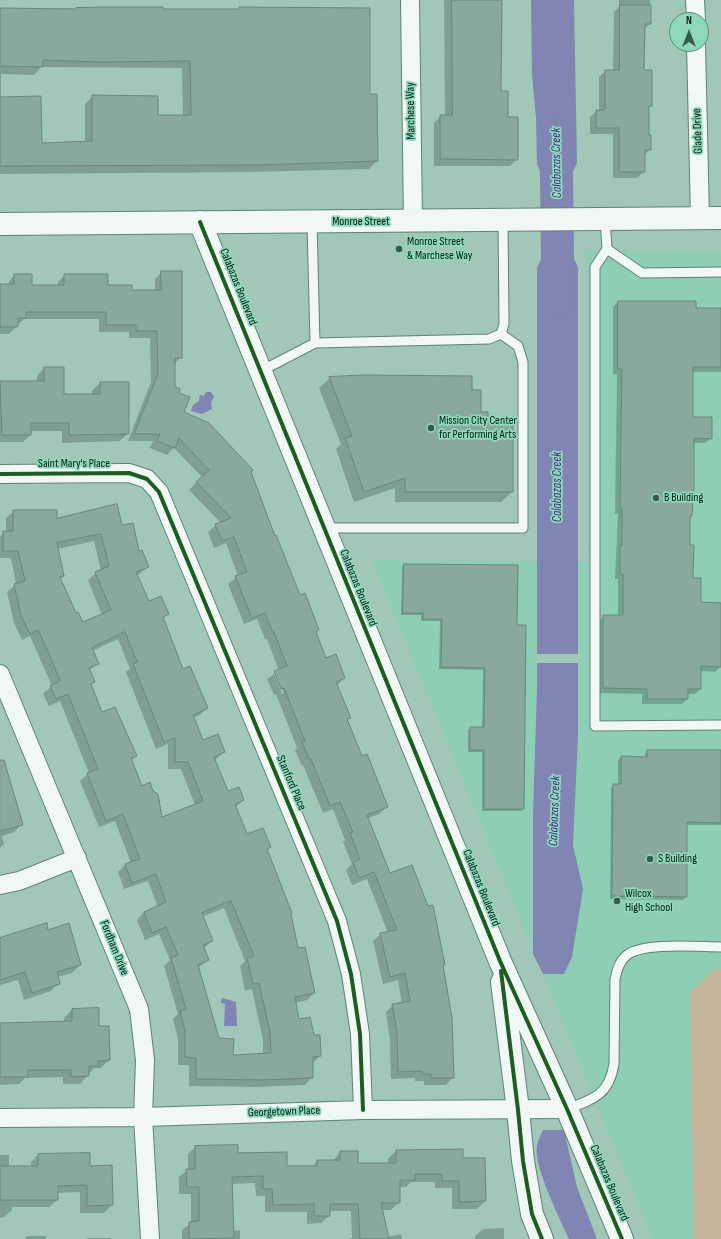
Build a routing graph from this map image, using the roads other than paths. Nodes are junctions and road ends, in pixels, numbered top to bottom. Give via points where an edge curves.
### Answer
1 (410, 0) edge
2 (695, 0) edge
3 (696, 12) edge
4 (697, 52) edge
5 (605, 218) junction
6 (710, 218) edge
7 (503, 219) junction
8 (200, 222) junction
9 (312, 222) junction
10 (413, 222) junction
11 (0, 224) edge
12 (606, 249) junction
13 (721, 272) edge
14 (501, 334) junction
15 (315, 343) junction
16 (261, 371) junction
17 (0, 474) edge
18 (147, 479) joint
19 (323, 528) junction
20 (0, 674) edge
21 (721, 725) edge
22 (77, 858) junction
23 (0, 886) edge
24 (721, 947) edge
25 (500, 961) junction
26 (567, 1109) junction
27 (363, 1110) junction
28 (518, 1110) junction
29 (143, 1117) junction
30 (0, 1118) edge
31 (150, 1239) edge
32 (542, 1239) edge
33 (622, 1239) edge

1 - 10 street, Marchese Way
2 - 3 street
4 - 6 street, Glade Drive
5 - 6 street, Monroe Street
5 - 7 street, Monroe Street
5 - 12 lane
7 - 10 street, Monroe Street
7 - 14 lane via 504,324
8 - 9 street, Monroe Street
8 - 11 street, Monroe Street
8 - 16 street, Calabazas Boulevard
9 - 10 street, Monroe Street
9 - 15 lane
12 - 13 lane via 642,273
12 - 21 lane via 595,268 595,726
14 - 15 lane via 489,339
14 - 19 lane via 518,346 523,362 523,528
15 - 16 lane
16 - 19 street, Calabazas Boulevard
17 - 18 street, Saint Mary's Place via 129,473
18 - 27 street, Stanford Place via 159,492 337,921 351,974 360,1034
19 - 25 street, Calabazas Boulevard
20 - 22 street, Fordham Drive
22 - 23 street
22 - 29 street, Fordham Drive via 139,1009 145,1060
24 - 26 lane via 650,947 636,950 626,956 617,968 615,980 612,1074 600,1095
25 - 26 street, Calabazas Boulevard
25 - 28 street, Calabazas Boulevard
26 - 28 street, Georgetown Place
26 - 33 street, Calabazas Boulevard
27 - 28 street, Georgetown Place
27 - 29 street, Georgetown Place
28 - 32 street, Calabazas Boulevard via 532,1214
29 - 30 street, Georgetown Place
29 - 31 street, Fordham Drive

